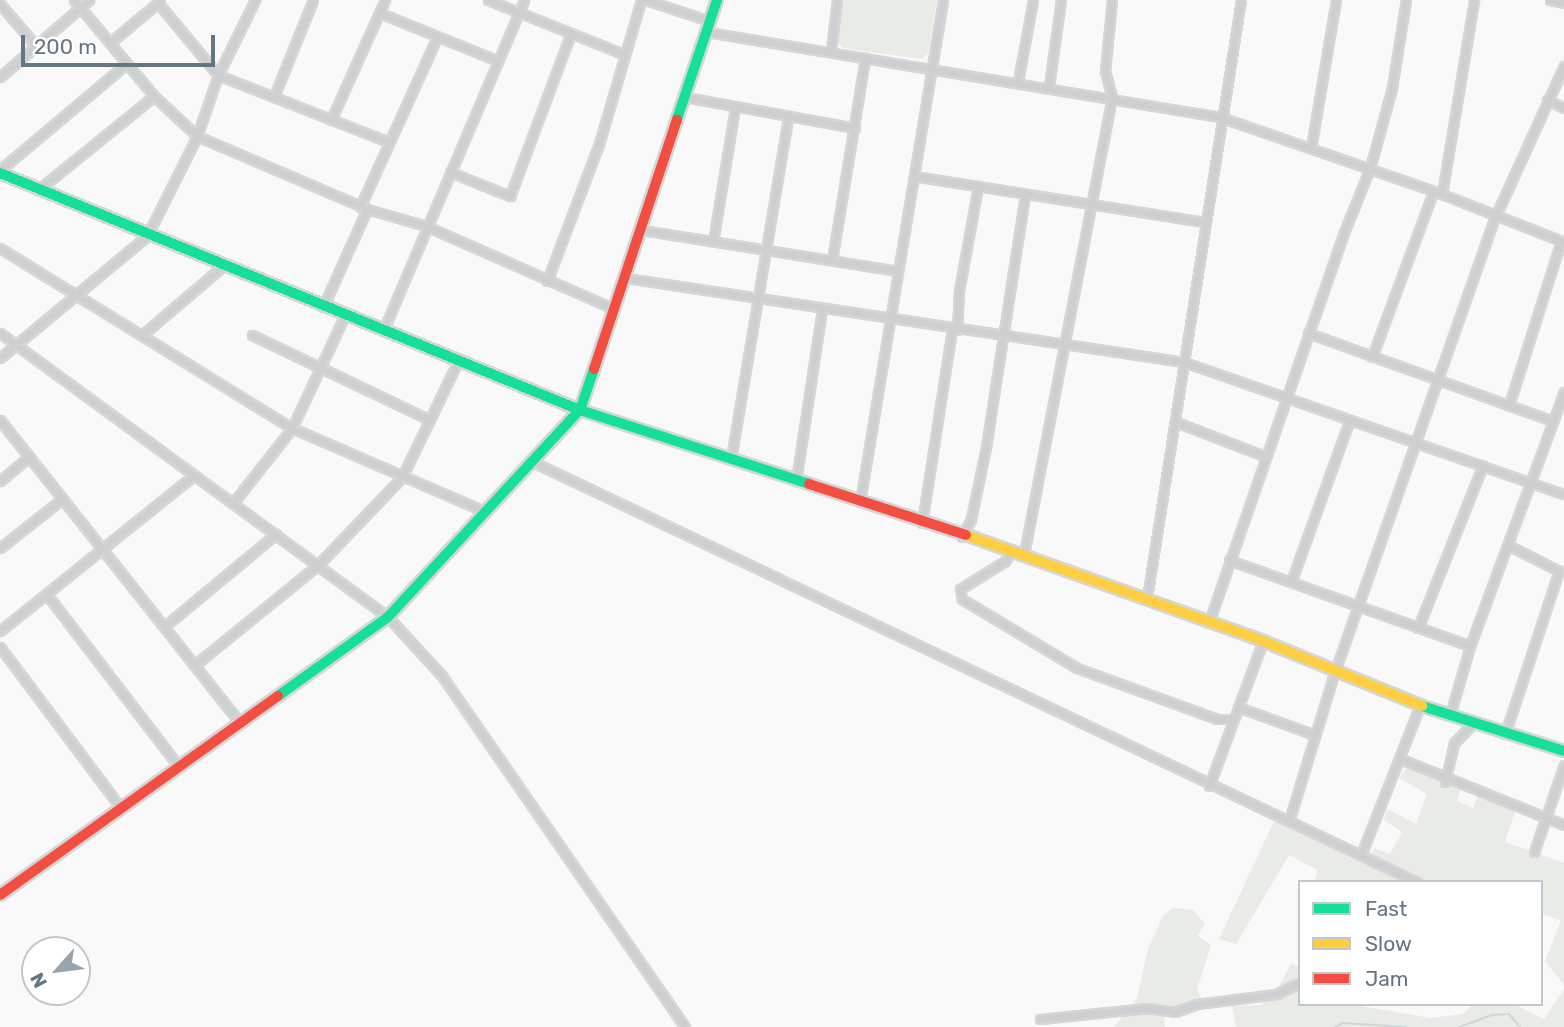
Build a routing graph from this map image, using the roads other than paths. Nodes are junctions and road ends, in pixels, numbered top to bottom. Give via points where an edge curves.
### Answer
1 (74, 0) edge
2 (89, 0) edge
3 (255, 0) edge
4 (313, 0) edge
5 (385, 0) edge
6 (488, 0) edge
7 (524, 0) edge
8 (643, 0) edge
9 (717, 0) edge
10 (837, 0) edge
11 (943, 0) edge
12 (1033, 0) edge
13 (1061, 0) edge
14 (1112, 0) edge
15 (1241, 0) edge
16 (1336, 0) edge
17 (1406, 0) edge
18 (1474, 0) edge
19 (1550, 0) edge
20 (159, 2) edge
21 (1564, 3) edge
22 (0, 4) edge
23 (81, 7) junction
24 (380, 13) junction
25 (519, 13) junction
26 (710, 21) junction
27 (707, 32) junction
28 (571, 33) junction
29 (437, 37) junction
30 (112, 40) junction
31 (38, 48) junction
32 (831, 51) junction
33 (623, 54) junction
34 (865, 58) junction
35 (498, 61) junction
36 (125, 64) junction
37 (1564, 66) edge
38 (932, 70) junction
39 (218, 75) junction
40 (0, 77) edge
41 (1018, 81) junction
42 (1049, 86) junction
43 (275, 94) junction
44 (154, 96) junction
45 (685, 97) junction
46 (1112, 97) junction
47 (1547, 100) junction
48 (735, 108) junction
49 (1564, 108) edge
50 (1220, 117) junction
51 (788, 118) junction
52 (331, 120) junction
53 (855, 128) junction
54 (197, 136) junction
55 (386, 141) junction
56 (1311, 148) junction
57 (1370, 169) junction
58 (0, 172) edge
59 (450, 172) junction
60 (914, 176) junction
61 (978, 186) junction
62 (38, 190) junction
63 (1433, 192) junction
64 (1026, 194) junction
65 (1442, 194) junction
66 (1093, 206) junction
67 (363, 208) junction
68 (1496, 215) junction
69 (1205, 222) junction
70 (426, 226) junction
71 (642, 230) junction
72 (147, 236) junction
73 (713, 242) junction
74 (1562, 242) edge
75 (0, 248) edge
76 (765, 251) junction
77 (832, 260) junction
78 (222, 267) junction
79 (898, 271) junction
80 (626, 278) junction
81 (547, 281) junction
82 (79, 295) junction
83 (758, 298) junction
84 (323, 308) junction
85 (614, 309) junction
86 (822, 309) junction
87 (344, 317) junction
88 (891, 321) junction
89 (955, 330) junction
90 (383, 331) junction
91 (0, 333) edge
92 (1308, 333) junction
93 (142, 335) junction
94 (252, 335) dead end
95 (1004, 336) junction
96 (16, 345) junction
97 (1065, 345) junction
98 (1372, 356) junction
99 (0, 358) edge
100 (1184, 362) junction
101 (457, 363) junction
102 (320, 371) junction
103 (1441, 378) junction
104 (1564, 392) edge
105 (1285, 400) junction
106 (1509, 405) junction
107 (580, 410) junction
108 (429, 420) junction
109 (1553, 421) junction
110 (0, 422) edge
111 (1176, 422) junction
112 (1349, 422) junction
113 (292, 428) junction
114 (1417, 444) junction
115 (1264, 456) junction
116 (29, 457) junction
117 (731, 459) junction
118 (533, 462) junction
119 (1483, 465) junction
120 (194, 475) junction
121 (402, 477) junction
122 (0, 481) edge
123 (796, 481) junction
124 (1532, 483) junction
125 (1564, 494) edge
126 (62, 499) junction
127 (860, 502) junction
128 (233, 503) junction
129 (484, 511) junction
130 (922, 523) junction
131 (276, 534) junction
132 (962, 537) junction
133 (1510, 546) junction
134 (0, 548) edge
135 (104, 550) junction
136 (1011, 552) junction
137 (1024, 554) junction
138 (1229, 560) junction
139 (318, 565) junction
140 (1291, 582) junction
141 (48, 596) junction
142 (1147, 598) junction
143 (1357, 609) junction
144 (388, 617) junction
145 (1209, 622) junction
146 (165, 626) junction
147 (1418, 628) junction
148 (0, 631) edge
149 (1263, 641) junction
150 (1470, 646) junction
151 (0, 647) edge
152 (195, 664) junction
153 (1335, 671) junction
154 (1420, 705) junction
155 (1238, 707) junction
156 (1450, 715) junction
157 (1234, 719) junction
158 (239, 722) junction
159 (1473, 723) junction
160 (1505, 734) junction
161 (1315, 735) junction
162 (1564, 751) edge
163 (1401, 759) junction
164 (1564, 765) edge
165 (179, 767) junction
166 (1446, 779) junction
167 (1209, 786) junction
168 (121, 808) junction
169 (1544, 818) junction
170 (1289, 821) junction
171 (1564, 825) edge
172 (1534, 852) dead end
173 (1362, 855) junction
174 (1413, 880) edge
175 (0, 895) edge
176 (1298, 984) edge
177 (1040, 1019) dead end
178 (685, 1027) edge

1 - 23 street
2 - 23 street
3 - 39 street
4 - 43 street
5 - 24 street
6 - 25 street
7 - 25 street
8 - 26 street
8 - 33 street
9 - 26 street
10 - 32 street
11 - 38 street
12 - 41 street
13 - 42 street
14 - 46 street via 1104,71
15 - 50 street
16 - 56 street
17 - 57 street via 1392,88
18 - 65 street
19 - 21 street
20 - 30 street
20 - 39 street
22 - 31 street
23 - 30 street
23 - 31 street
24 - 29 street
24 - 52 street
25 - 28 street
25 - 35 street
26 - 27 street
27 - 32 street
27 - 45 street
28 - 33 street
28 - 59 street via 510,196
29 - 35 street
29 - 55 street
30 - 36 street
31 - 40 street
32 - 34 street
33 - 81 street via 599,144
34 - 38 street
34 - 53 street
35 - 59 street
36 - 44 street
36 - 58 street
37 - 47 street
38 - 41 street
38 - 60 street
39 - 43 street
39 - 54 street
41 - 42 street
42 - 46 street
43 - 52 street
44 - 54 street
44 - 62 street
45 - 48 street
45 - 71 street
46 - 50 street
46 - 66 street
47 - 49 street
47 - 68 street
48 - 51 street
48 - 73 street
50 - 56 street
50 - 69 street
51 - 53 street
51 - 76 street
52 - 55 street
53 - 77 street
54 - 67 street
54 - 72 street
55 - 67 street
56 - 57 street
57 - 63 street
57 - 92 street
58 - 62 street
59 - 70 street
60 - 61 street
60 - 79 street
61 - 64 street
61 - 89 street
62 - 72 street
63 - 65 street
63 - 98 street
64 - 66 street
64 - 95 street
65 - 68 street
66 - 69 street
66 - 97 street
67 - 70 street
67 - 84 street
68 - 74 street
68 - 103 street
69 - 100 street
70 - 81 street
70 - 90 street
71 - 73 street
71 - 80 street
72 - 78 street
72 - 82 street
73 - 76 street
74 - 106 street
75 - 82 street
76 - 77 street
76 - 83 street
77 - 79 street
78 - 84 street
78 - 93 street
79 - 88 street
80 - 83 street
80 - 85 street
81 - 85 street
82 - 93 street
82 - 96 street
83 - 86 street
83 - 117 street
84 - 87 street
85 - 107 street
86 - 88 street
86 - 123 street
87 - 90 street
87 - 102 street
88 - 89 street
88 - 127 street
89 - 95 street
89 - 130 street
90 - 101 street
91 - 96 street
92 - 98 street
92 - 105 street
93 - 113 street
94 - 102 street
95 - 97 street
95 - 132 street via 971,519
96 - 99 street
96 - 120 street
97 - 100 street
97 - 137 street
98 - 103 street
100 - 105 street
100 - 111 street
101 - 107 street
101 - 108 street
102 - 108 street
102 - 113 street
103 - 106 street
103 - 114 street
104 - 109 street
105 - 112 street
105 - 115 street
106 - 109 street
107 - 117 street
107 - 118 street
108 - 121 street
109 - 124 street
110 - 116 street
111 - 115 street
111 - 142 street
112 - 114 street
112 - 140 street
113 - 121 street
113 - 128 street
114 - 119 street
114 - 143 street
115 - 138 street
116 - 122 street
116 - 126 street
117 - 123 street
118 - 129 street
118 - 167 street
119 - 124 street
119 - 147 street
120 - 128 street
120 - 135 street
121 - 129 street
121 - 139 street
123 - 127 street
124 - 125 street
124 - 133 street
126 - 134 street
126 - 135 street
127 - 130 street
128 - 131 street
129 - 144 street
130 - 132 street
131 - 139 street
131 - 146 street
132 - 136 street
133 - 150 street
133 - 160 street via 1559,571
135 - 141 street
135 - 146 street
136 - 137 street
136 - 157 street via 1006,561 960,589 962,599 1077,668 1217,719
137 - 142 street
138 - 140 street
138 - 145 street
139 - 144 street
139 - 152 street
140 - 143 street
141 - 148 street
141 - 165 street
142 - 145 street
143 - 147 street
143 - 153 street
144 - 158 street
144 - 178 street via 442,676
145 - 149 street
146 - 152 street
147 - 150 street
149 - 153 street
149 - 155 street
150 - 156 street
151 - 168 street
152 - 158 street
153 - 154 street
153 - 161 street
154 - 156 street
154 - 163 street
155 - 157 street
155 - 161 street
156 - 159 street
157 - 167 street
158 - 165 street
159 - 160 street
159 - 166 street via 1454,743
160 - 162 street
161 - 170 street
163 - 166 street
163 - 173 street
164 - 169 street
165 - 168 street
166 - 169 street
167 - 170 street
168 - 175 street
169 - 171 street
169 - 172 street
170 - 173 street
173 - 174 street
176 - 177 street via 1276,994 1197,1004 1175,1012 1147,1008

